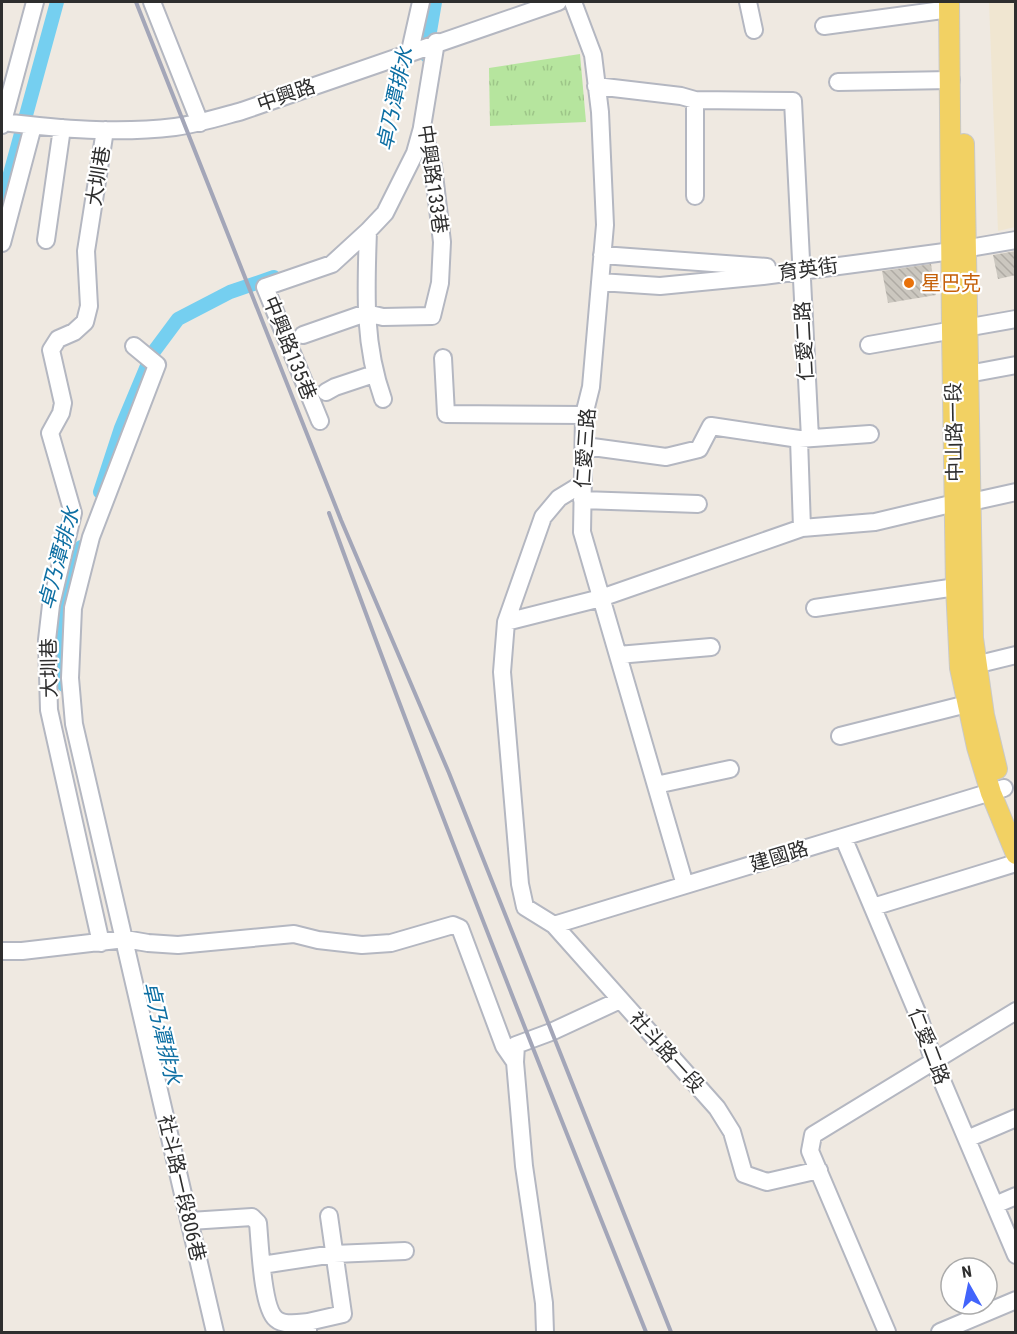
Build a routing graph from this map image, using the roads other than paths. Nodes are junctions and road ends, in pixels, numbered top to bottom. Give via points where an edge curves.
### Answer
1 (35, 2) edge
2 (152, 2) edge
3 (422, 2) edge
4 (558, 2) edge
5 (573, 2) edge
6 (748, 2) edge
7 (954, 4) edge
8 (824, 26) dead end
9 (754, 30) dead end
10 (436, 42) junction
11 (410, 51) junction
12 (951, 80) junction
13 (838, 82) dead end
14 (596, 86) junction
15 (695, 100) junction
16 (3, 123) edge
17 (200, 123) junction
18 (33, 126) junction
19 (422, 127) junction
20 (62, 128) junction
21 (105, 130) junction
22 (695, 196) dead end
23 (368, 231) junction
24 (46, 240) dead end
25 (1016, 240) edge
26 (2, 243) edge
27 (959, 250) junction
28 (602, 255) junction
29 (801, 270) junction
30 (600, 282) junction
31 (366, 313) junction
32 (1016, 319) edge
33 (960, 328) junction
34 (303, 335) dead end
35 (868, 345) dead end
36 (134, 346) dead end
37 (442, 358) dead end
38 (1016, 365) edge
39 (374, 374) junction
40 (968, 374) junction
41 (326, 392) dead end
42 (383, 399) dead end
43 (584, 415) junction
44 (320, 421) dead end
45 (870, 434) dead end
46 (804, 439) junction
47 (585, 446) junction
48 (582, 492) junction
49 (1016, 492) edge
50 (963, 502) junction
51 (698, 504) dead end
52 (802, 528) junction
53 (956, 587) junction
54 (601, 597) junction
55 (815, 608) dead end
56 (506, 622) junction
57 (711, 647) dead end
58 (618, 655) junction
59 (1016, 655) edge
60 (968, 666) junction
61 (967, 704) junction
62 (840, 736) dead end
63 (730, 769) dead end
64 (656, 785) junction
65 (997, 790) junction
66 (1016, 819) edge
67 (843, 837) junction
68 (1016, 854) edge
69 (1016, 863) edge
70 (685, 885) junction
71 (873, 907) junction
72 (554, 925) junction
73 (115, 940) junction
74 (2, 951) edge
75 (620, 1000) junction
76 (1016, 1011) edge
77 (514, 1062) junction
78 (934, 1062) junction
79 (1016, 1118) edge
80 (967, 1139) junction
81 (819, 1170) junction
82 (1016, 1196) edge
83 (994, 1205) junction
84 (329, 1216) dead end
85 (190, 1221) junction
86 (405, 1251) dead end
87 (334, 1254) junction
88 (1016, 1255) edge
89 (262, 1265) junction
90 (1016, 1300) edge
91 (308, 1327) edge
92 (215, 1332) edge
93 (545, 1332) edge
94 (887, 1332) edge
95 (940, 1332) edge

1 - 16 street
2 - 17 street
3 - 11 street
4 - 10 street, 中興路
5 - 14 street, 仁愛三路 via 592,55
6 - 9 street
7 - 8 street
7 - 12 main road, 中山路一段
7 - 27 main road, 中山路一段
10 - 11 street, 中興路
10 - 19 street, 中興路133巷
11 - 17 street, 中興路
12 - 13 street
12 - 27 main road, 中山路一段
14 - 15 street
14 - 28 street, 仁愛三路 via 605,225
15 - 22 street
15 - 29 street, 仁愛二路 via 793,101
16 - 18 street, 中興路
17 - 21 street, 中興路
18 - 20 street, 中興路
18 - 26 street
19 - 23 street, 中興路135巷 via 415,153 385,213
19 - 31 street, 中興路133巷 via 433,166 442,242 440,283 432,316 383,317
20 - 21 street, 中興路
20 - 24 street
21 - 73 street, 大圳巷 via 86,251 89,306 85,322 58,339 51,350 63,403 50,434 73,513 51,605 47,640 49,710
23 - 31 street
23 - 44 street, 中興路135巷 via 332,264 265,287
25 - 27 street, 育英街
27 - 29 street, 育英街
27 - 33 main road, 中山路一段
28 - 29 street
28 - 30 street, 仁愛三路
29 - 30 street, 育英街 via 660,286
29 - 46 street, 仁愛二路
30 - 43 street, 仁愛三路 via 591,387
31 - 34 street
31 - 39 street
32 - 33 street
33 - 35 street
33 - 40 main road, 中山路一段
33 - 50 main road, 中山路一段
36 - 73 street, 大圳巷 via 157,365 91,537 73,608 70,637 74,724
37 - 43 street via 446,414
38 - 40 street
39 - 41 street
39 - 42 street
40 - 50 main road, 中山路一段
43 - 47 street, 仁愛三路
45 - 46 street
46 - 47 street via 711,426 699,449 666,457
46 - 52 street, 仁愛二路
47 - 48 street, 仁愛三路
48 - 51 street
48 - 54 street, 仁愛三路 via 582,532
48 - 56 street via 559,498 543,517
49 - 50 street
50 - 52 street via 875,522
50 - 53 main road, 中山路一段
50 - 60 main road, 中山路一段 via 973,638
52 - 54 street
53 - 55 street
53 - 60 main road, 中山路一段
54 - 56 street
54 - 58 street, 仁愛三路
56 - 72 street via 502,672 522,897 525,907
57 - 58 street
58 - 64 street, 仁愛三路
59 - 60 street
60 - 61 main road, 中山路一段
60 - 65 main road, 中山路一段 via 991,749
61 - 62 street
61 - 65 main road, 中山路一段 via 976,747
63 - 64 street
64 - 70 street, 仁愛三路
65 - 66 main road, 中山路一段
65 - 67 street, 建國路
65 - 68 main road, 中山路一段
67 - 70 street, 建國路
67 - 71 street, 仁愛二路
69 - 71 street
70 - 72 street, 建國路
71 - 78 street, 仁愛二路
72 - 75 street
73 - 74 street
73 - 77 street via 178,945 294,934 362,945 391,943 453,925 460,928 504,1046
73 - 85 street, 社斗路一段806巷
75 - 77 street, 社斗路一段 via 516,1045
75 - 81 street, 社斗路一段 via 717,1108 732,1132 744,1174 767,1182
76 - 78 street
77 - 93 street
78 - 80 street, 仁愛二路
78 - 81 street via 813,1135 810,1151
79 - 80 street
80 - 83 street, 仁愛二路
81 - 94 street
82 - 83 street
83 - 88 street, 仁愛二路
84 - 87 street
85 - 89 street via 252,1217 258,1223
85 - 92 street, 社斗路一段806巷
86 - 87 street
87 - 89 street
87 - 91 street via 344,1314
89 - 91 street via 265,1294 275,1319
90 - 95 street

